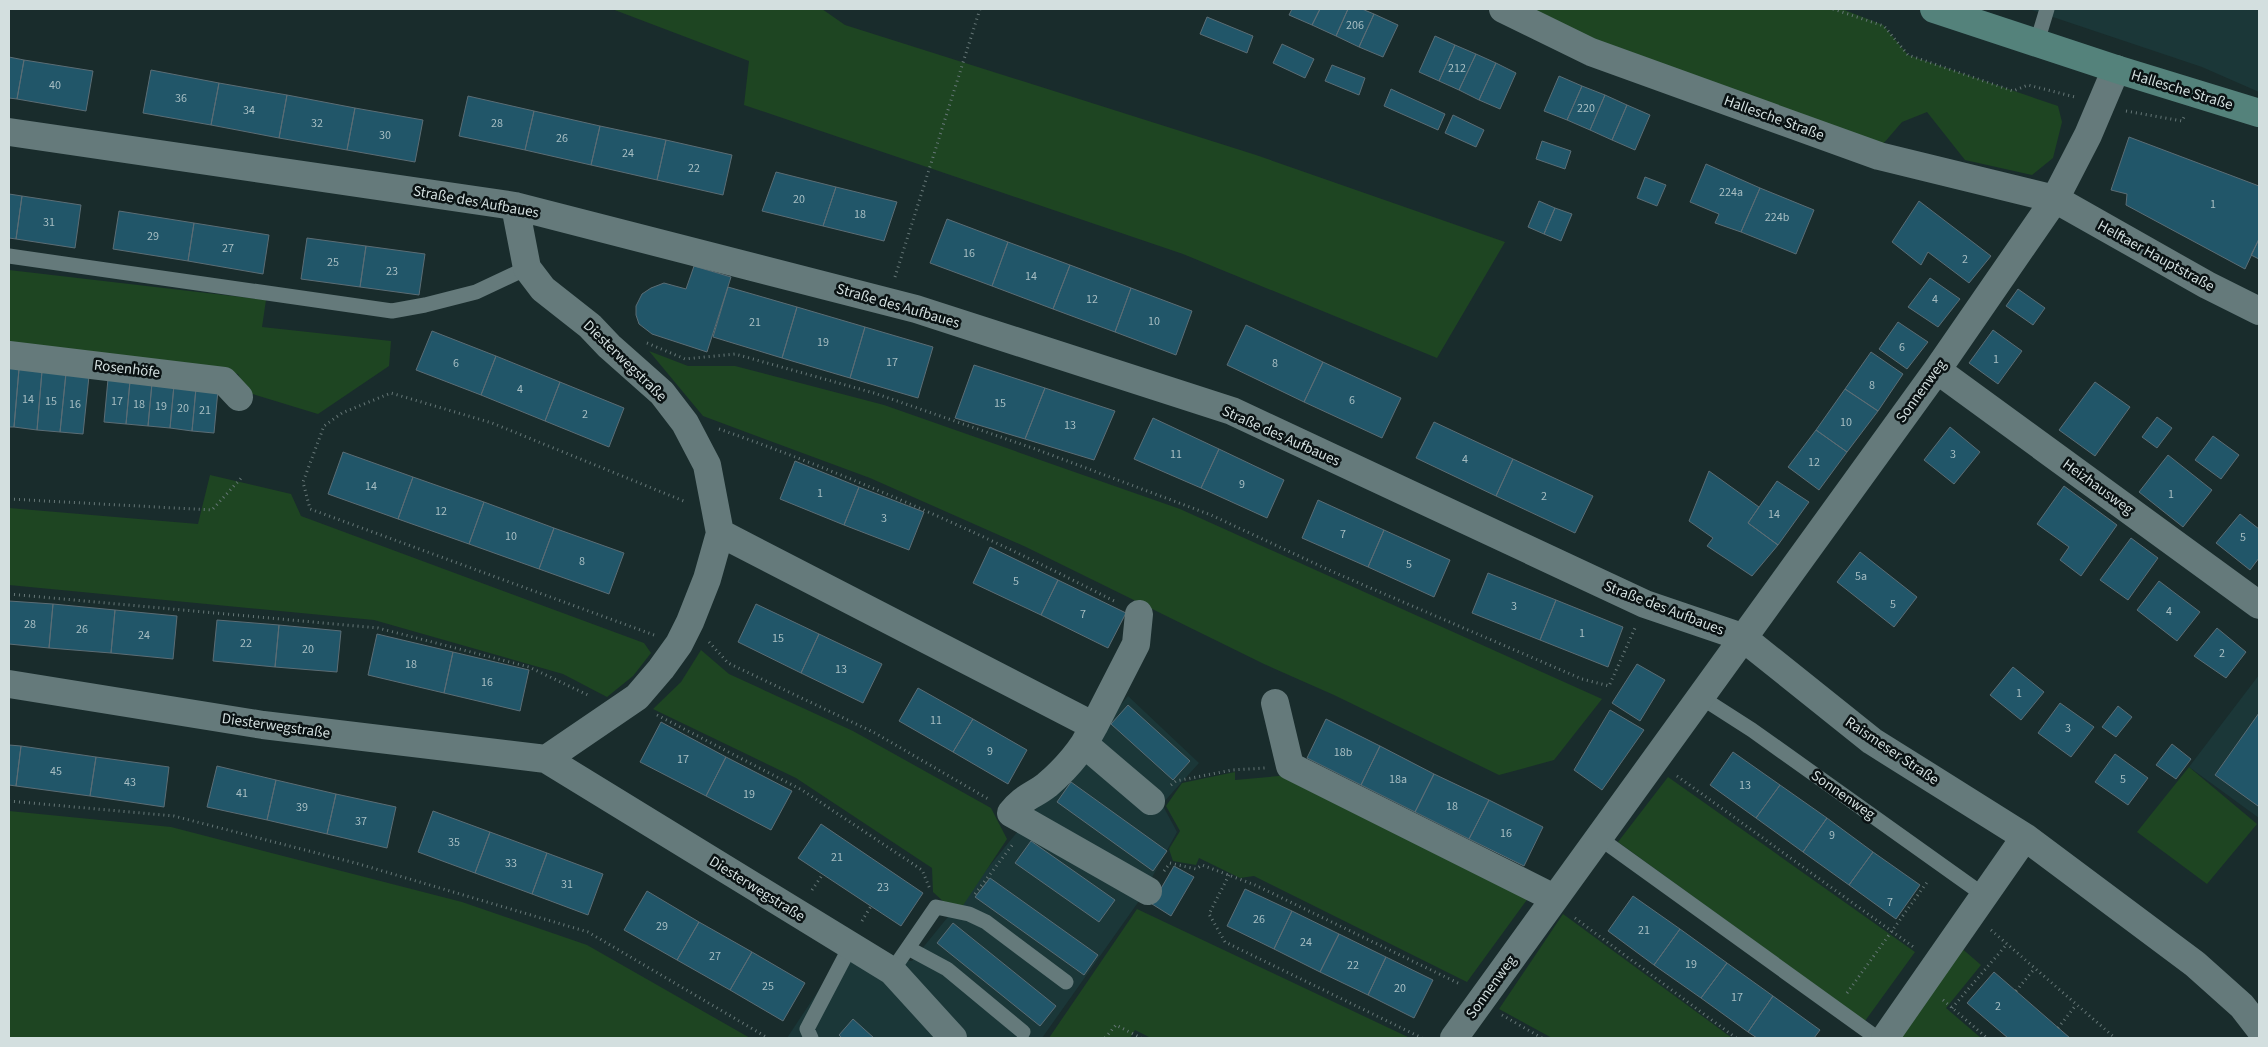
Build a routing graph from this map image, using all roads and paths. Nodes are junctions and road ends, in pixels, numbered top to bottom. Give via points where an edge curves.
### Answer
1 (980, 9) edge
2 (1503, 9) edge
3 (1833, 9) edge
4 (1934, 9) edge
5 (2047, 9) edge
6 (2037, 42) junction
7 (2116, 69) junction
8 (2101, 106) junction
9 (2259, 113) edge
10 (9, 132) edge
11 (2054, 199) junction
12 (514, 206) junction
13 (9, 256) edge
14 (527, 268) junction
15 (888, 302) junction
16 (2259, 311) edge
17 (644, 341) dead end
18 (9, 355) edge
19 (1937, 370) junction
20 (239, 396) dead end
21 (685, 423) junction
22 (243, 476) dead end
23 (9, 499) edge
24 (718, 523) junction
25 (9, 594) edge
26 (1646, 604) junction
27 (2259, 605) edge
28 (1139, 614) joint
29 (684, 633) junction
30 (1742, 637) junction
31 (9, 684) edge
32 (1699, 696) junction
33 (631, 701) junction
34 (1275, 703) dead end
35 (1089, 735) junction
36 (546, 759) junction
37 (1654, 759) junction
38 (1290, 766) junction
39 (9, 801) edge
40 (1151, 801) joint
41 (1019, 818) junction
42 (1598, 837) junction
43 (2025, 837) junction
44 (1940, 864) junction
45 (1230, 875) junction
46 (1148, 891) joint
47 (1553, 900) junction
48 (1979, 904) junction
49 (936, 907) junction
50 (969, 914) junction
51 (1891, 932) junction
52 (2007, 944) junction
53 (850, 947) junction
54 (908, 948) junction
55 (2035, 968) junction
56 (892, 971) junction
57 (1930, 974) junction
58 (1066, 982) dead end
59 (2016, 991) dead end
60 (1482, 999) junction
61 (2076, 1005) junction
62 (1836, 1008) junction
63 (1952, 1008) junction
64 (2058, 1028) dead end
65 (2259, 1028) edge
66 (1023, 1032) dead end
67 (768, 1038) edge
68 (811, 1038) edge
69 (953, 1038) edge
70 (1104, 1038) edge
71 (1141, 1038) edge
72 (1422, 1038) edge
73 (1454, 1038) edge
74 (1542, 1038) edge
75 (1736, 1038) edge
76 (1877, 1038) edge
77 (1885, 1038) edge
78 (1987, 1038) edge
79 (2115, 1038) edge

1 - 15 path
2 - 11 street, Hallesche Straße via 1591,52 1879,156
3 - 8 path via 1884,26 1908,55 2013,91 2028,85
4 - 6 main road, Hallesche Straße
5 - 6 lane
6 - 7 main road, Hallesche Straße
7 - 8 street, Sonnenweg
7 - 9 main road, Hallesche Straße
8 - 11 street, Sonnenweg
10 - 12 street, Straße des Aufbaues
11 - 16 street, Helftaer Hauptstraße
11 - 19 street, Sonnenweg
12 - 14 street, Diesterwegstraße
12 - 15 street, Straße des Aufbaues
13 - 14 lane via 392,311 476,292
14 - 21 street, Diesterwegstraße via 543,290 590,326 662,393
15 - 26 street, Straße des Aufbaues via 1232,411
17 - 26 path via 685,359 735,354 874,393 1038,450 1211,515 1331,571 1582,679 1609,686
18 - 20 street, Rosenhöfe via 224,381
19 - 27 street, Heizhausweg
19 - 30 street, Sonnenweg
21 - 24 street, Diesterwegstraße via 706,464
21 - 28 path via 706,424 806,459 1020,553
22 - 23 path via 212,510
24 - 29 street, Diesterwegstraße via 707,579
24 - 29 path via 492,423 391,393 342,414 324,426 303,482 310,509
24 - 35 street
25 - 33 path via 378,628 529,668 602,702
26 - 30 street, Straße des Aufbaues
28 - 35 street via 1136,644
29 - 33 street, Diesterwegstraße via 655,676
29 - 41 path via 728,663 875,733
30 - 32 street, Sonnenweg
30 - 43 street, Raismeser Straße via 1872,741
31 - 36 street, Diesterwegstraße via 263,726
32 - 37 street, Sonnenweg
32 - 44 lane, Sonnenweg
33 - 36 street, Diesterwegstraße
33 - 49 path via 802,790 922,870
34 - 38 street
35 - 40 street
35 - 41 street via 1075,758 1047,785 1020,800
36 - 53 street, Diesterwegstraße
37 - 42 street, Sonnenweg
37 - 51 path
38 - 40 path via 1232,770 1176,781
38 - 47 street
39 - 67 path via 174,816 359,864 588,932
41 - 46 street
41 - 50 path via 971,899
42 - 47 street, Sonnenweg
42 - 62 lane
43 - 48 street
43 - 65 street, Raismeser Straße via 2195,964 2242,1006
44 - 48 lane, Sonnenweg
44 - 51 path
45 - 46 path via 1202,865 1196,869 1170,863
45 - 60 path
45 - 72 path via 1209,914 1226,942
47 - 60 street, Sonnenweg
47 - 75 path
48 - 52 path
48 - 57 street
49 - 50 lane
49 - 54 lane
50 - 58 lane via 986,922
51 - 57 path
51 - 62 path
52 - 55 path
52 - 63 path
53 - 56 street, Diesterwegstraße
53 - 68 lane via 807,1030
54 - 56 lane
54 - 66 lane via 947,969
55 - 59 path
55 - 61 path
56 - 69 street, Diesterwegstraße
57 - 63 path
57 - 77 street
60 - 73 street, Sonnenweg
60 - 74 path
61 - 64 path
61 - 79 path
62 - 76 lane
63 - 78 path
70 - 71 path via 1116,1025

